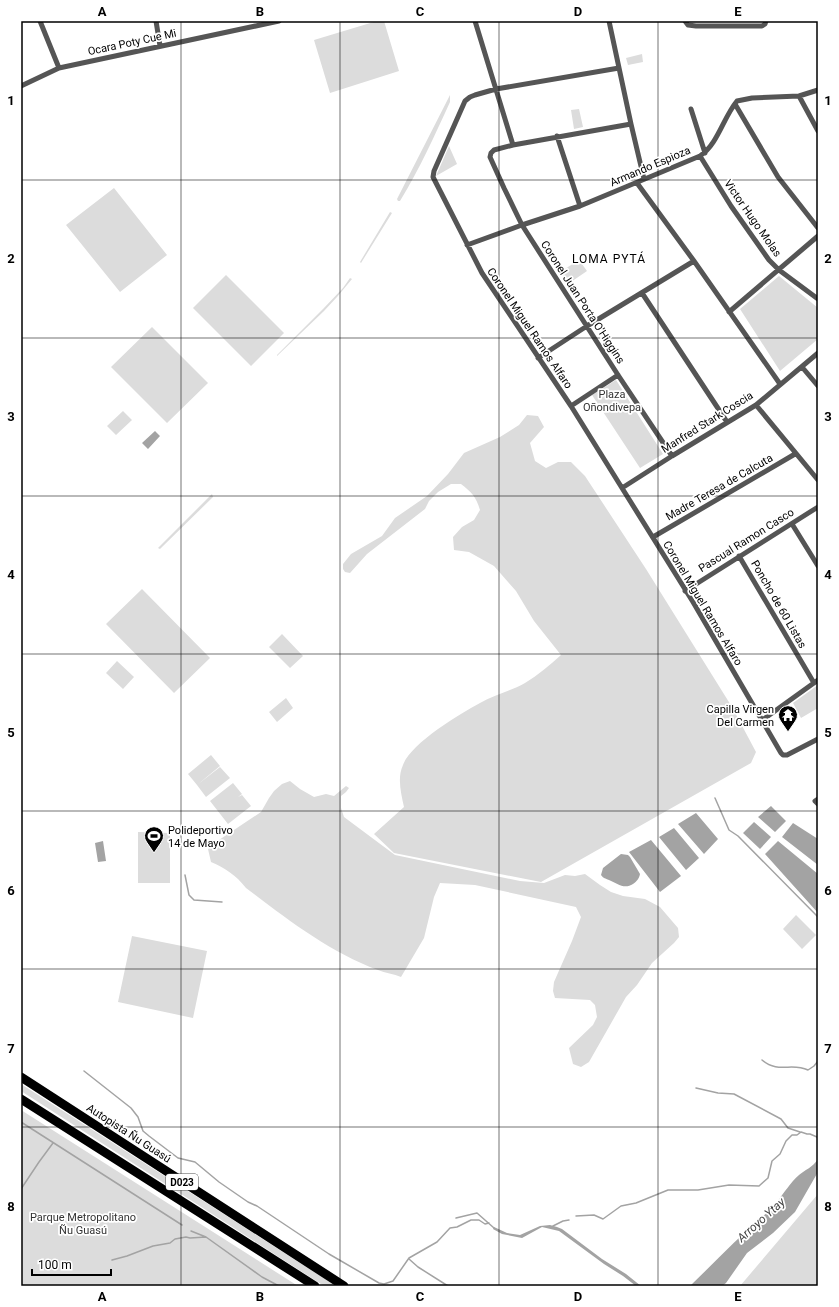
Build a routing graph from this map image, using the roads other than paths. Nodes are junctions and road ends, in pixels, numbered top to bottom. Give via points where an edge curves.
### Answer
1 (40, 21) edge
2 (156, 21) edge
3 (279, 21) edge
4 (475, 21) edge
5 (609, 21) edge
6 (685, 21) edge
7 (766, 21) edge
8 (160, 46) junction
9 (59, 68) junction
10 (619, 68) junction
11 (21, 86) edge
12 (496, 89) junction
13 (818, 90) edge
14 (799, 96) junction
15 (735, 104) junction
16 (691, 109) dead end
17 (631, 124) junction
18 (818, 131) edge
19 (557, 136) junction
20 (513, 145) junction
21 (705, 153) junction
22 (700, 156) junction
23 (644, 178) junction
24 (637, 183) junction
25 (580, 206) junction
26 (522, 225) junction
27 (818, 228) edge
28 (818, 236) edge
29 (467, 245) junction
30 (694, 261) junction
31 (779, 270) junction
32 (642, 293) junction
33 (818, 299) edge
34 (729, 312) junction
35 (587, 326) junction
36 (818, 353) edge
37 (538, 358) junction
38 (802, 367) junction
39 (618, 375) junction
40 (780, 384) junction
41 (818, 386) edge
42 (756, 405) junction
43 (571, 406) junction
44 (727, 422) junction
45 (795, 454) junction
46 (672, 456) junction
47 (818, 480) edge
48 (622, 488) junction
49 (818, 507) edge
50 (792, 524) junction
51 (653, 537) junction
52 (739, 556) junction
53 (818, 566) edge
54 (685, 591) junction
55 (816, 681) edge
56 (761, 721) junction
57 (818, 739) edge
58 (818, 799) edge
59 (818, 804) edge
60 (21, 1077) edge
61 (21, 1099) edge
62 (315, 1286) edge
63 (344, 1286) edge

1 - 9 street
2 - 8 street
3 - 8 street, Ocara Poty Cue Mi
4 - 12 street
5 - 10 street
6 - 7 street via 688,25 696,26 762,26
8 - 9 street, Ocara Poty Cue Mi
9 - 11 street, Ocara Poty Cue Mi
10 - 12 street, Coronel Miguel Ramos Alfaro
10 - 17 street
12 - 20 street
12 - 29 street, Coronel Miguel Ramos Alfaro via 475,94 465,101 433,174
13 - 14 street
14 - 15 street via 742,99
14 - 18 street
15 - 21 street, Armando Espioza
15 - 27 street via 778,177
16 - 21 street
17 - 19 street
17 - 23 street
19 - 20 street
19 - 25 street
20 - 26 street, Coronel Juan Porta O'Higgins via 497,149 490,157
21 - 22 street, Armando Espioza
22 - 23 street, Armando Espioza
22 - 31 street, Victor Hugo Molas via 730,206
23 - 24 street, Armando Espioza
24 - 25 street, Armando Espioza
24 - 30 street
25 - 26 street, Armando Espioza
26 - 29 street, Armando Espioza
26 - 35 street, Coronel Juan Porta O'Higgins
28 - 31 street
29 - 37 street, Coronel Miguel Ramos Alfaro via 482,273
30 - 32 street
30 - 34 street
31 - 33 street, Victor Hugo Molas
31 - 34 street
32 - 35 street
32 - 44 street
34 - 40 street
35 - 37 street
35 - 39 street, Coronel Juan Porta O'Higgins
36 - 38 street, Manfred Stark Coscia
37 - 43 street, Coronel Miguel Ramos Alfaro
38 - 40 street, Manfred Stark Coscia
38 - 41 street
39 - 43 street
39 - 46 street, Coronel Juan Porta O'Higgins
40 - 42 street, Manfred Stark Coscia
42 - 44 street, Manfred Stark Coscia
42 - 45 street
43 - 48 street, Coronel Miguel Ramos Alfaro
44 - 46 street, Manfred Stark Coscia
45 - 47 street
45 - 51 street, Madre Teresa de Calcuta
46 - 48 street, Manfred Stark Coscia
48 - 51 street, Coronel Miguel Ramos Alfaro
49 - 50 street, Pascual Ramon Casco
50 - 52 street, Pascual Ramon Casco
50 - 53 street
51 - 54 street, Coronel Miguel Ramos Alfaro
52 - 54 street, Pascual Ramon Casco
52 - 55 street, Poncho de 60 Listas
54 - 56 street, Coronel Miguel Ramos Alfaro
55 - 56 street
56 - 57 street, Coronel Miguel Ramos Alfaro via 783,755
58 - 59 street via 815,801
60 - 63 highway, Autopista Ñu Guasú / D023
61 - 62 highway, D023

